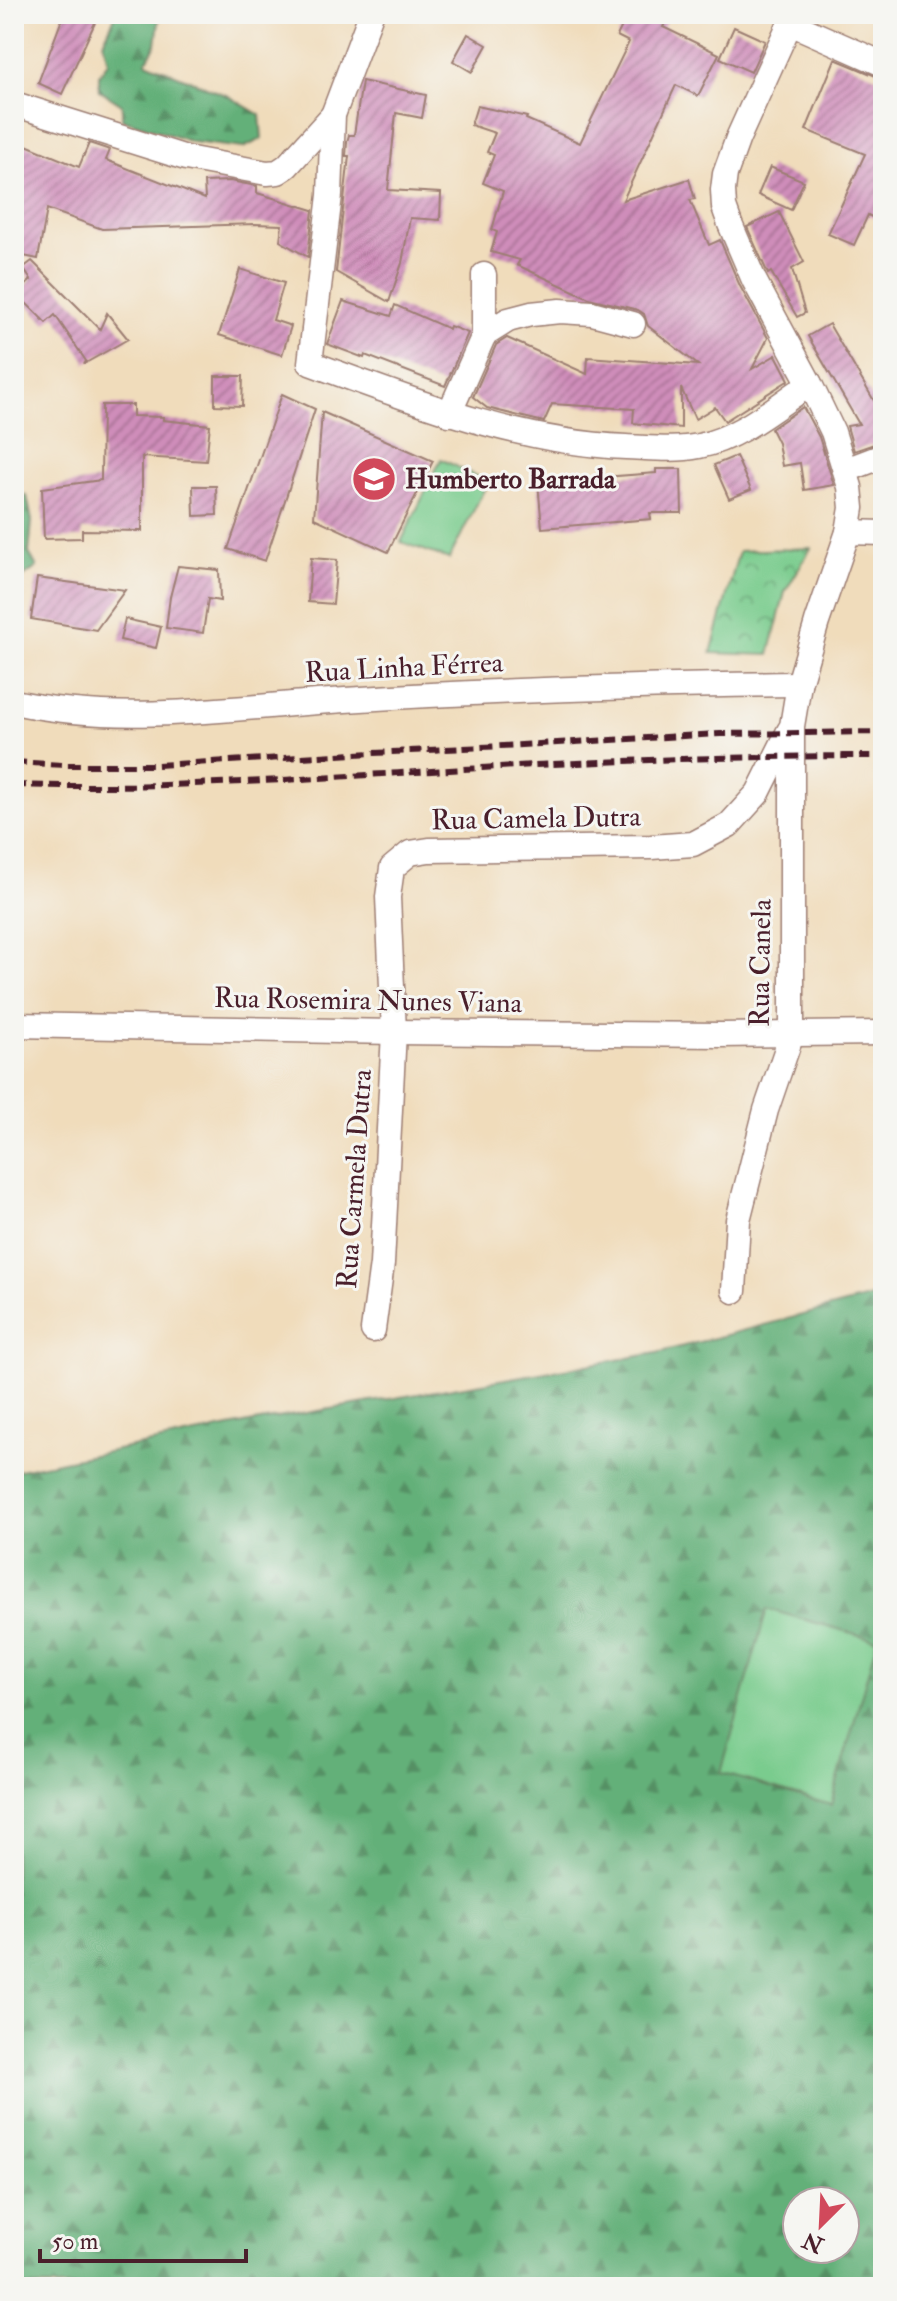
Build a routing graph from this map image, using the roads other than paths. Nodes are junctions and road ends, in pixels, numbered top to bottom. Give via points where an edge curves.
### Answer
1 (371, 14) edge
2 (792, 18) edge
3 (883, 64) edge
4 (14, 104) edge
5 (333, 115) junction
6 (484, 275) dead end
7 (633, 324) dead end
8 (484, 335) junction
9 (810, 384) junction
10 (449, 414) junction
11 (883, 456) edge
12 (846, 470) junction
13 (848, 532) junction
14 (883, 533) edge
15 (799, 684) junction
16 (14, 702) edge
17 (792, 726) junction
18 (14, 1025) edge
19 (394, 1032) junction
20 (883, 1033) edge
21 (792, 1034) junction
22 (734, 1291) dead end
23 (373, 1330) dead end

1 - 5 street
2 - 3 street
2 - 9 street via 725,174 724,207 754,280
4 - 5 street via 186,158 267,173 287,166
5 - 10 street via 330,195 310,363
6 - 8 street
7 - 8 street via 560,311 508,320
8 - 10 street
9 - 10 street via 741,429 701,446 670,449 591,446 528,436
9 - 12 street
11 - 12 street
12 - 13 street via 852,508
13 - 14 street
13 - 15 street
15 - 16 street, Rua Linha Férrea via 454,694 116,715
15 - 17 street
17 - 19 street, Rua Camela Dutra via 758,793 729,825 693,844 429,850 399,859 392,868 388,897
17 - 21 street, Rua Canela
18 - 19 street, Rua Rosemira Nunes Viana
19 - 21 street, Rua Rosemira Nunes Viana
19 - 23 street, Rua Carmela Dutra via 382,1264
20 - 21 street, Rua Rosemira Nunes Viana
21 - 22 street, Rua Canela via 738,1220

